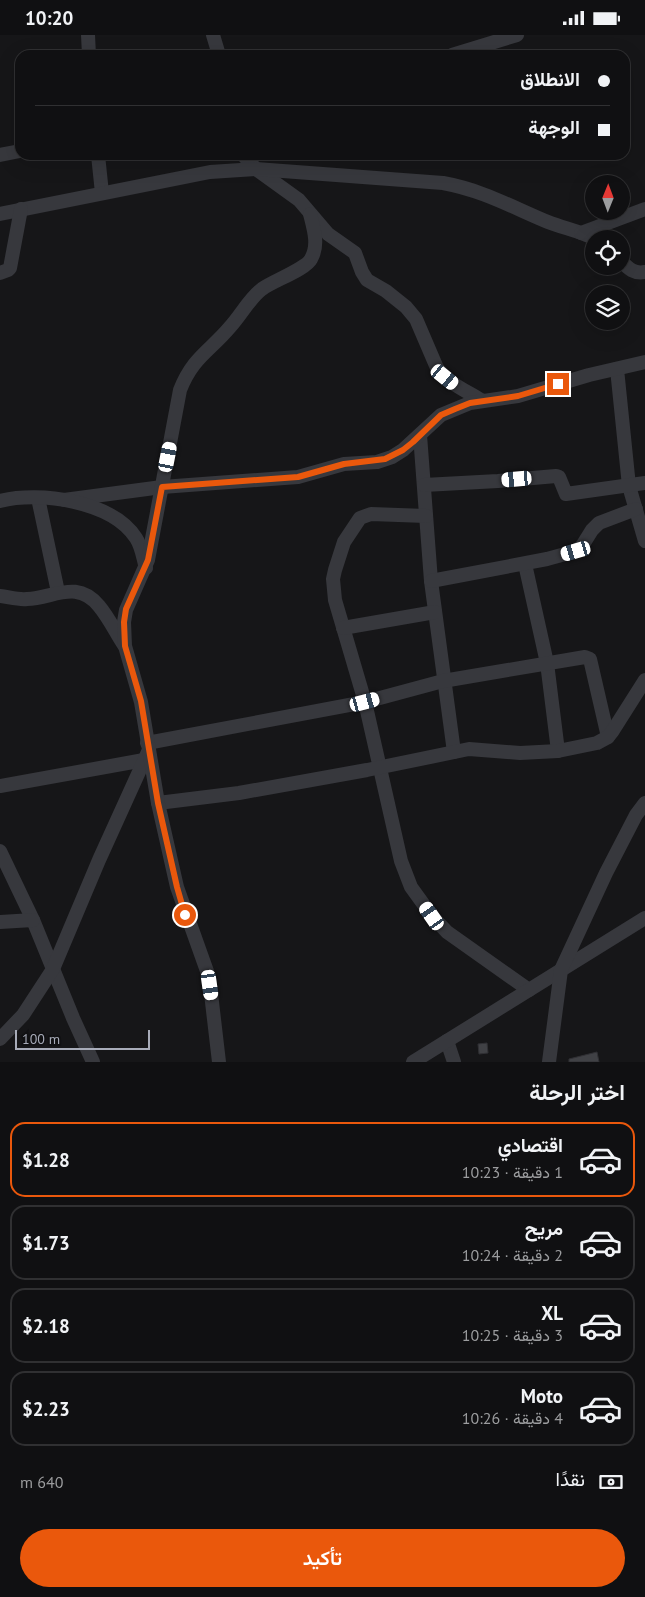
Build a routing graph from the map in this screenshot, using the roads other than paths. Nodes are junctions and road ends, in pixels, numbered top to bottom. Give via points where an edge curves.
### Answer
1 (88, 35) edge
2 (213, 35) edge
3 (510, 36) edge
4 (89, 50) edge
5 (218, 50) edge
6 (467, 50) edge
7 (15, 152) edge
8 (0, 155) edge
9 (99, 160) edge
10 (248, 160) edge
11 (256, 169) junction
12 (102, 193) junction
13 (21, 209) junction
14 (645, 209) edge
15 (0, 213) edge
16 (310, 214) junction
17 (581, 233) junction
18 (585, 235) edge
19 (630, 268) edge
20 (645, 272) edge
21 (0, 273) edge
22 (645, 363) edge
23 (616, 369) junction
24 (482, 401) junction
25 (420, 435) junction
26 (645, 483) edge
27 (424, 485) junction
28 (629, 486) junction
29 (162, 487) junction
30 (38, 498) junction
31 (64, 500) junction
32 (0, 501) edge
33 (636, 509) junction
34 (426, 516) junction
35 (645, 541) edge
36 (525, 564) junction
37 (146, 568) junction
38 (431, 581) junction
39 (58, 592) junction
40 (0, 596) edge
41 (435, 612) junction
42 (344, 628) junction
43 (125, 646) junction
44 (547, 663) junction
45 (645, 680) edge
46 (443, 681) junction
47 (365, 702) junction
48 (608, 737) junction
49 (558, 751) junction
50 (147, 752) junction
51 (454, 752) junction
52 (379, 768) junction
53 (0, 786) edge
54 (158, 803) junction
55 (645, 803) edge
56 (0, 851) edge
57 (645, 918) edge
58 (33, 920) junction
59 (0, 922) edge
60 (53, 969) junction
61 (561, 970) junction
62 (530, 990) junction
63 (0, 1039) edge
64 (447, 1041) junction
65 (93, 1062) edge
66 (219, 1062) edge
67 (413, 1062) edge
68 (454, 1062) edge
69 (549, 1062) edge

1 - 4 street
2 - 5 street
3 - 6 street
7 - 8 street
9 - 12 street
10 - 11 street
11 - 12 street via 192,174
11 - 16 street via 292,194
11 - 17 street via 462,186
12 - 13 street
13 - 15 street
13 - 21 street via 10,268
14 - 17 street
16 - 24 street via 328,234 355,253 367,280 397,299 416,319 441,373
16 - 29 street via 315,249 308,264 261,290 230,328 188,370 180,389
17 - 18 street
19 - 20 street via 636,273
22 - 23 street
23 - 24 street via 518,396
23 - 28 street
24 - 25 street via 441,415
25 - 27 street
25 - 29 street via 398,453 377,462 344,464 298,477
26 - 28 street
27 - 28 street via 556,476 566,493
27 - 34 street
28 - 33 street
29 - 31 street
29 - 37 street
30 - 31 street
30 - 32 street
30 - 39 street
31 - 37 street via 101,511 127,527 140,545
33 - 35 street
33 - 36 street via 599,523 576,551
34 - 38 street
34 - 42 street via 371,514 360,518 344,542 333,579 335,600
36 - 38 street
36 - 44 street
37 - 43 street via 126,609
38 - 41 street
39 - 40 street via 40,598
39 - 43 street via 73,591 92,599
41 - 42 street
41 - 46 street
42 - 47 street
43 - 50 street via 141,701
44 - 46 street
44 - 48 street via 590,657
44 - 49 street
45 - 48 street
46 - 47 street
46 - 51 street
47 - 50 street
47 - 52 street
48 - 49 street via 597,743
49 - 51 street via 537,754 480,749
50 - 53 street
50 - 54 street
50 - 60 street
51 - 52 street
52 - 54 street via 239,793
52 - 62 street via 401,861 411,887 447,932
54 - 66 street via 180,900 208,974
55 - 61 street via 606,873
56 - 58 street
57 - 61 street
58 - 59 street
58 - 60 street
60 - 63 street via 23,1015
60 - 65 street
61 - 62 street
61 - 69 street
62 - 64 street
64 - 67 street
64 - 68 street

